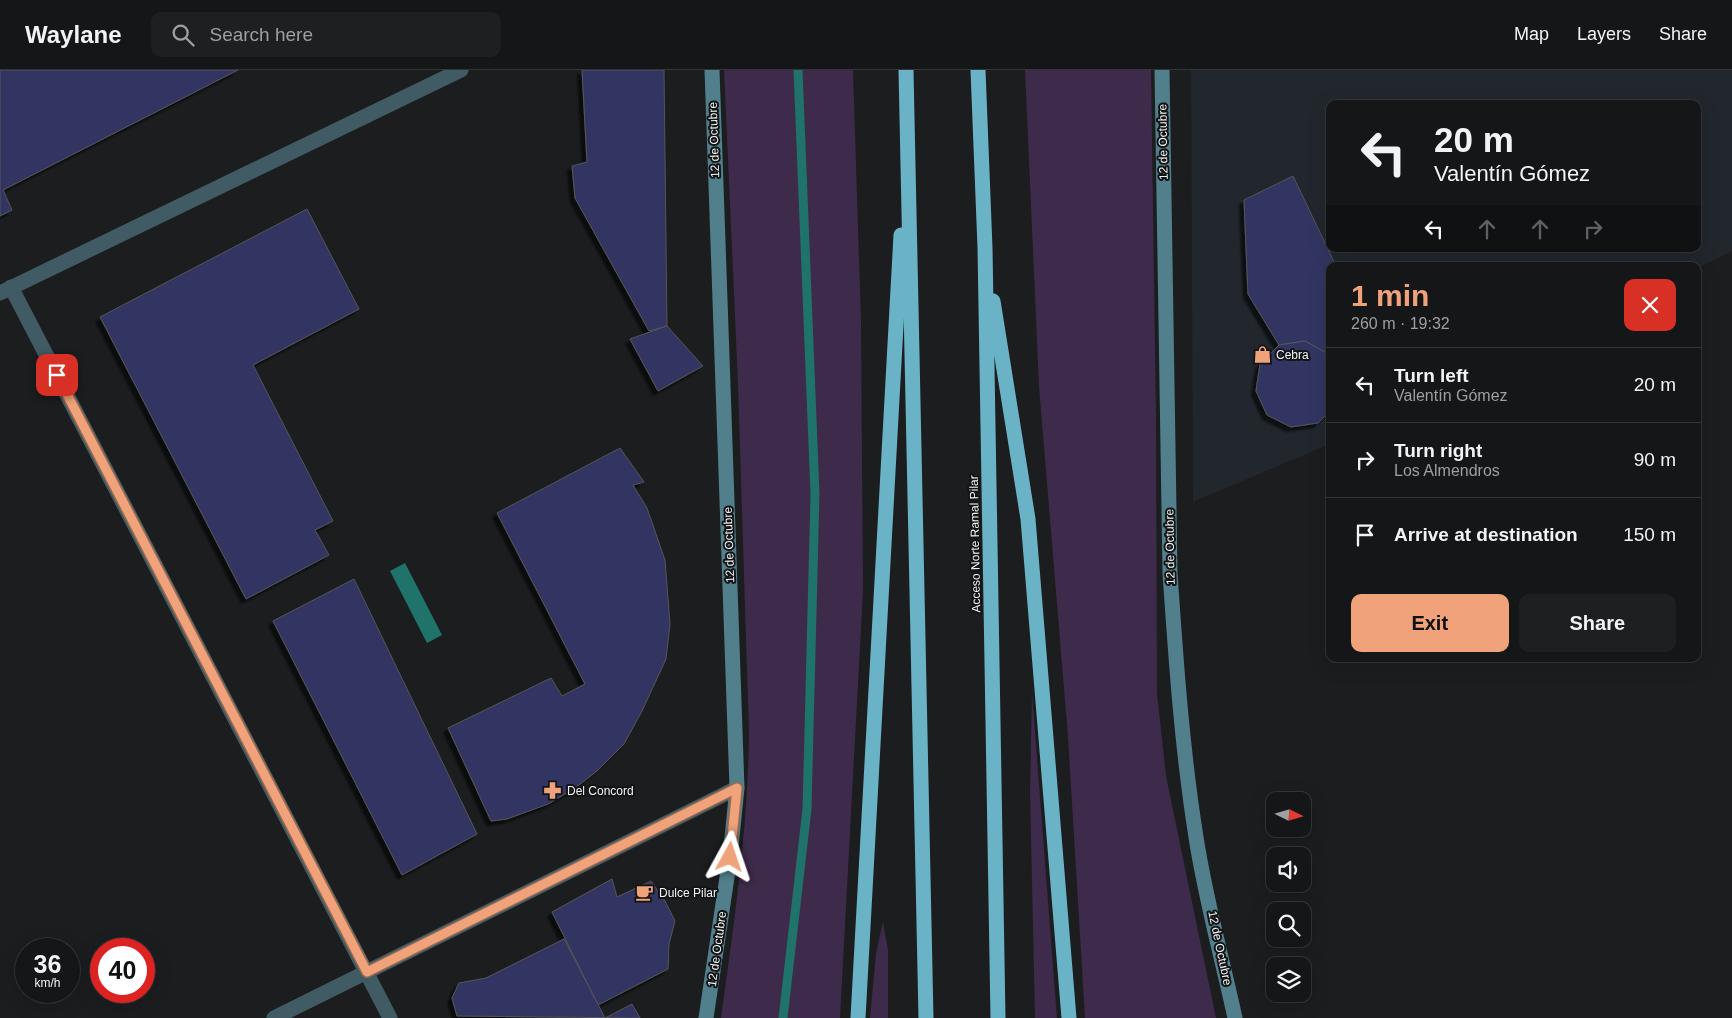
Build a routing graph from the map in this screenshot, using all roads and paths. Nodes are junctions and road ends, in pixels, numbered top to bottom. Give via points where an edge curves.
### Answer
1 (461, 70) edge
2 (712, 70) edge
3 (906, 70) edge
4 (978, 70) edge
5 (1162, 70) edge
6 (907, 116) junction
7 (985, 248) junction
8 (6, 290) edge
9 (737, 788) junction
10 (367, 972) junction
11 (274, 1018) edge
12 (390, 1018) edge
13 (706, 1018) edge
14 (858, 1018) edge
15 (926, 1018) edge
16 (998, 1018) edge
17 (1069, 1018) edge
18 (1235, 1018) edge

1 - 8 street
2 - 9 street, 12 de Octubre
3 - 6 highway
4 - 7 highway, Acceso Norte Ramal Pilar
5 - 18 street, 12 de Octubre via 1170,563 1175,656 1182,739 1196,838
6 - 14 highway
6 - 15 highway
7 - 16 highway, Acceso Norte Ramal Pilar
7 - 17 highway via 1028,519
8 - 10 street
9 - 10 street
9 - 13 street, 12 de Octubre
10 - 11 street
10 - 12 street

